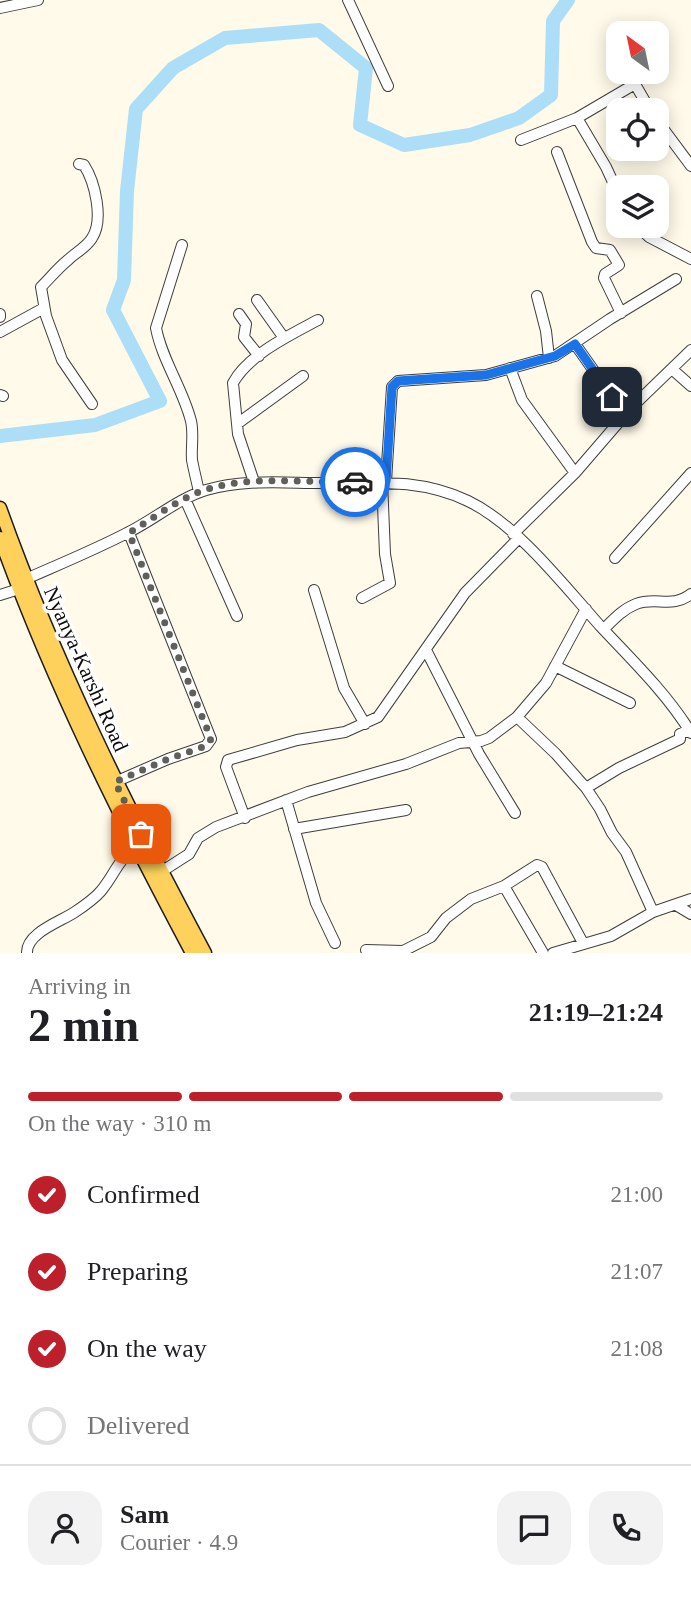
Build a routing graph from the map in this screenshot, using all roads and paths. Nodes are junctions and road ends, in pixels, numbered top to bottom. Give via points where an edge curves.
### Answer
1 (38, 0) edge
2 (348, 0) edge
3 (0, 8) edge
4 (635, 84) joint
5 (388, 86) dead end
6 (643, 98) edge
7 (577, 118) junction
8 (669, 136) edge
9 (521, 140) dead end
10 (557, 152) dead end
11 (79, 164) dead end
12 (691, 166) edge
13 (608, 175) edge
14 (651, 238) edge
15 (182, 245) dead end
16 (691, 259) edge
17 (676, 279) dead end
18 (537, 296) dead end
19 (257, 300) dead end
20 (44, 307) junction
21 (621, 313) junction
22 (239, 314) dead end
23 (318, 320) dead end
24 (0, 332) edge
25 (284, 338) junction
26 (575, 344) junction
27 (691, 350) edge
28 (259, 356) junction
29 (549, 358) junction
30 (510, 368) junction
31 (673, 370) junction
32 (303, 376) dead end
33 (691, 386) edge
34 (92, 404) dead end
35 (625, 415) junction
36 (237, 424) junction
37 (575, 473) junction
38 (691, 473) edge
39 (384, 481) junction
40 (254, 482) junction
41 (199, 492) junction
42 (185, 499) junction
43 (0, 508) edge
44 (129, 533) junction
45 (516, 536) junction
46 (0, 538) edge
47 (615, 558) dead end
48 (22, 584) junction
49 (314, 590) dead end
50 (0, 594) edge
51 (691, 594) edge
52 (362, 598) dead end
53 (586, 609) junction
54 (237, 616) dead end
55 (604, 629) junction
56 (426, 650) junction
57 (555, 666) junction
58 (630, 704) dead end
59 (517, 717) junction
60 (365, 724) junction
61 (690, 730) edge
62 (474, 741) junction
63 (115, 782) junction
64 (586, 788) junction
65 (286, 800) junction
66 (406, 810) dead end
67 (515, 813) dead end
68 (245, 818) junction
69 (294, 829) junction
70 (135, 847) junction
71 (162, 872) junction
72 (504, 886) junction
73 (691, 899) edge
74 (676, 905) junction
75 (653, 912) junction
76 (691, 914) edge
77 (335, 943) dead end
78 (583, 943) junction
79 (366, 950) dead end
80 (27, 953) edge
81 (192, 953) edge
82 (205, 953) edge
83 (543, 953) edge
84 (552, 953) edge

1 - 3 street
2 - 5 street
4 - 6 street
4 - 7 street
7 - 9 street
7 - 13 street
8 - 12 street
10 - 21 street via 592,242 596,248 610,250 619,265 604,278
11 - 20 street via 88,171 94,192 95,232 41,287
14 - 16 street
15 - 41 street via 156,328 191,420
17 - 21 street
18 - 29 street
19 - 25 street
20 - 24 street
20 - 34 street via 61,360
21 - 26 street
22 - 28 street via 246,324 244,337
23 - 25 street
25 - 28 street
26 - 29 street
26 - 35 street
27 - 31 street
28 - 36 street via 233,383
29 - 30 street
30 - 37 street via 526,406
30 - 39 street via 486,375 395,383
31 - 33 street
31 - 35 street
32 - 36 street
35 - 37 street
36 - 40 street
37 - 45 street
38 - 47 street
39 - 40 street
39 - 45 street via 464,499
39 - 52 street via 390,583
40 - 41 street
41 - 42 street
42 - 44 street
42 - 54 street
43 - 48 main road, Nyanya-Karshi Road
44 - 48 street
44 - 63 street via 211,739 206,746
45 - 53 street
45 - 56 street via 465,593
46 - 48 main road, Nyanya-Karshi Road
48 - 50 street
48 - 63 main road, Nyanya-Karshi Road
48 - 70 main road, Nyanya-Karshi Road via 71,713
49 - 60 street via 344,688
51 - 55 street via 676,603 637,603
53 - 55 street
53 - 57 street
55 - 61 street
56 - 60 street via 382,714
56 - 62 street
57 - 58 street
57 - 59 street
59 - 62 street via 489,738
59 - 64 street
60 - 68 street via 228,760 226,767
61 - 64 street
62 - 65 street
62 - 67 street
63 - 71 main road, Nyanya-Karshi Road
64 - 75 street via 626,852
65 - 68 street
65 - 69 street
66 - 69 street
68 - 71 street via 203,834 189,855
69 - 77 street via 316,903
70 - 80 street via 118,863 102,890 35,936
70 - 81 main road, Nyanya-Karshi Road
71 - 82 main road, Nyanya-Karshi Road
72 - 78 street via 537,865 542,867
72 - 79 street via 471,899 431,937 403,951
72 - 83 street
73 - 74 street
74 - 75 street
74 - 76 street
75 - 78 street via 611,936
78 - 84 street

